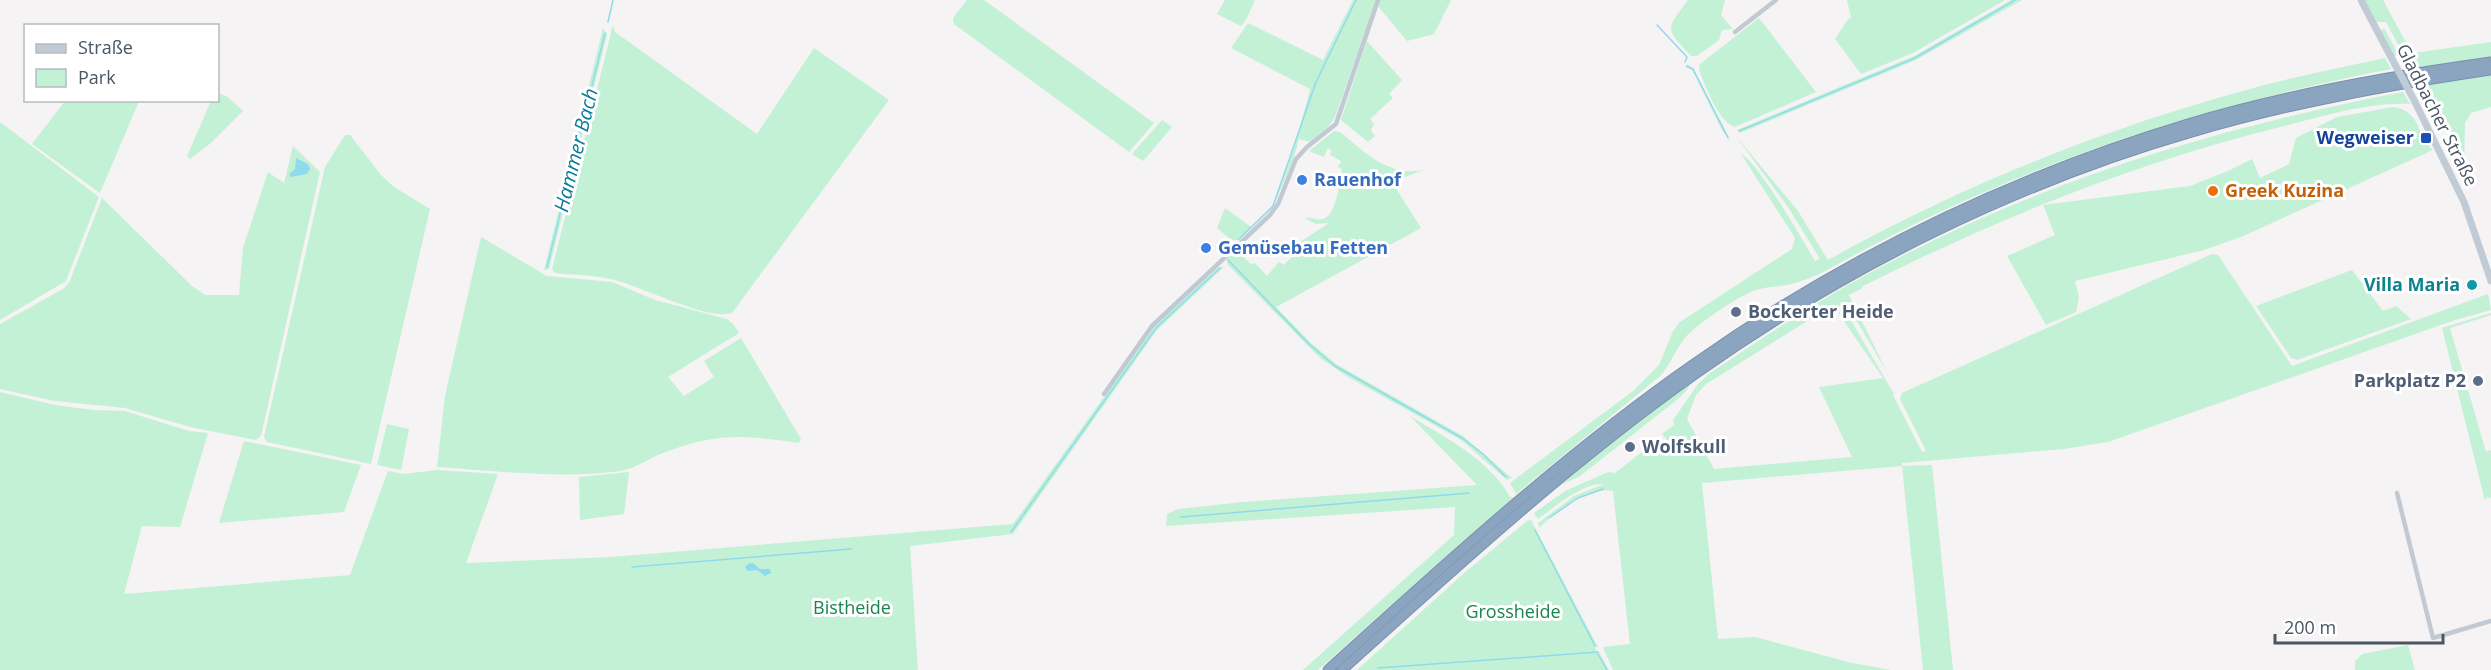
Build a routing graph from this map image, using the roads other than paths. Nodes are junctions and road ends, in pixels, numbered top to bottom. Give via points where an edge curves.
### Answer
1 (1378, 0) edge
2 (1776, 0) edge
3 (2361, 0) edge
4 (1735, 32) dead end
5 (2491, 62) edge
6 (2491, 70) edge
7 (2491, 281) edge
8 (1104, 394) dead end
9 (2397, 493) dead end
10 (2491, 621) edge
11 (1328, 670) edge
12 (1342, 670) edge

1 - 8 street via 1336,124 1296,159 1270,215 1152,326
2 - 4 street
3 - 7 main road, Gladbacher Straße, bridge via 2464,202
5 - 11 highway via 2345,86 2191,123 2074,162 1913,233 1818,284 1659,389 1541,484
6 - 12 highway via 2310,102 2192,132 2028,190 1907,246 1777,320 1665,396 1547,491
9 - 10 street via 2433,638

